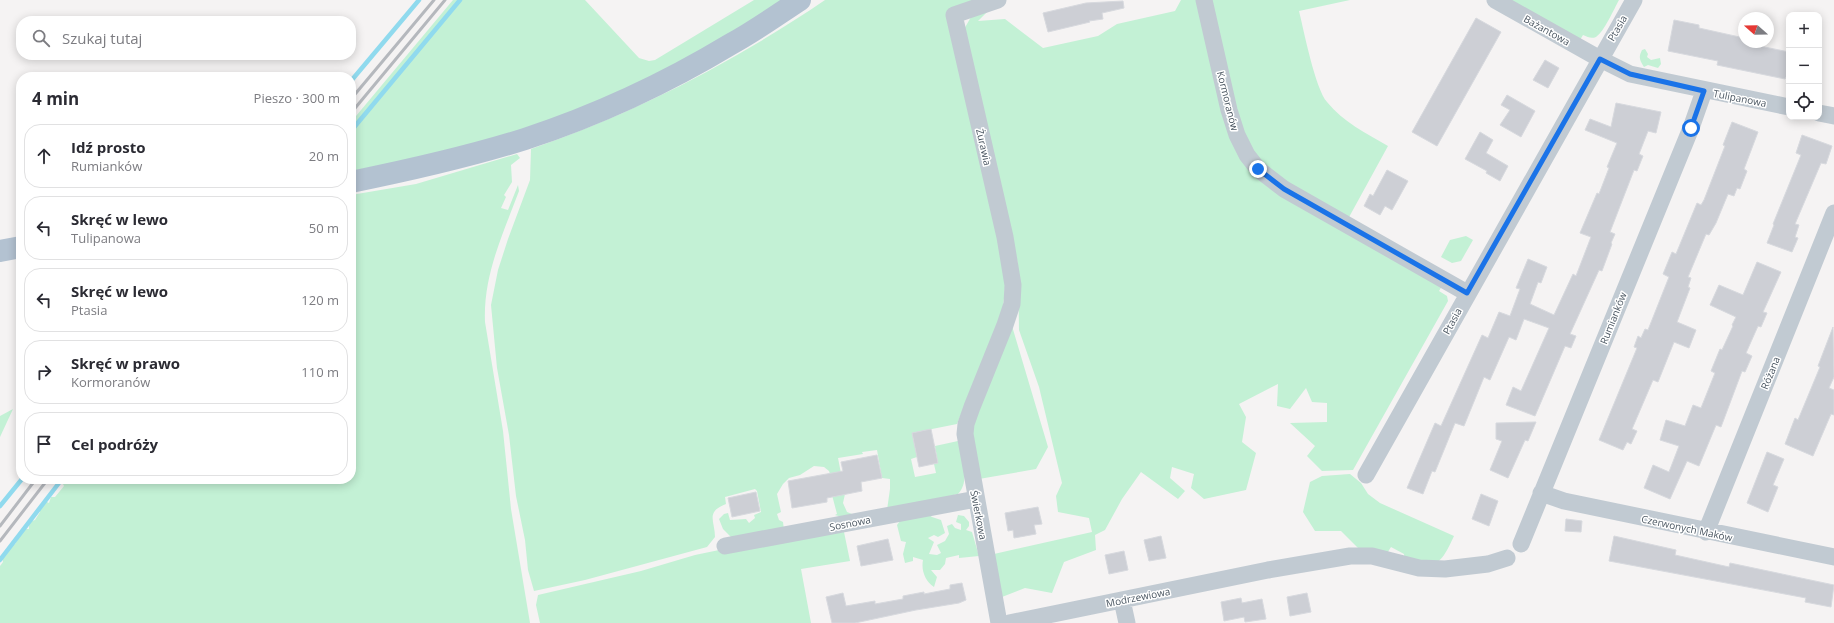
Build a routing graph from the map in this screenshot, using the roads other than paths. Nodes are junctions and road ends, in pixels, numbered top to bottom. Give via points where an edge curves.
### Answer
1 (800, 0) edge
2 (998, 0) edge
3 (1204, 0) edge
4 (1495, 0) edge
5 (1634, 0) edge
6 (1600, 59) junction
7 (1704, 91) junction
8 (1786, 106) edge
9 (1822, 114) edge
10 (1834, 116) edge
11 (356, 181) edge
12 (1834, 213) edge
13 (16, 248) edge
14 (0, 251) edge
15 (1467, 293) junction
16 (1005, 325) joint
17 (1366, 475) dead end
18 (1541, 493) junction
19 (976, 500) junction
20 (1706, 532) junction
21 (1521, 544) dead end
22 (725, 546) dead end
23 (1834, 557) edge
24 (1507, 558) dead end
25 (1122, 600) junction
26 (999, 623) edge
27 (1009, 623) edge
28 (1127, 623) edge

1 - 11 main road via 732,44 664,81 580,118 482,152
2 - 16 street, Żurawia via 954,15 1010,260 1012,304
3 - 15 street, Kormoranów via 1237,135 1247,155 1258,169 1284,189
4 - 6 street, Bażantowa
5 - 6 street, Ptasia
6 - 7 street, Tulipanowa via 1630,74
6 - 15 street, Ptasia
7 - 8 street, Tulipanowa
7 - 18 street, Rumianków
9 - 10 street
12 - 20 street, Różana
13 - 14 main road
15 - 17 street, Ptasia
16 - 19 street, Świerkowa via 972,407 965,434
18 - 20 street, Czerwonych Maków via 1564,501
18 - 21 street, Rumianków
19 - 22 street, Sosnowa
19 - 26 street, Świerkowa
20 - 23 street, Czerwonych Maków
24 - 25 street, Modrzewiowa via 1488,564 1445,569 1419,568 1372,556 1350,556
25 - 27 street, Modrzewiowa
25 - 28 street

